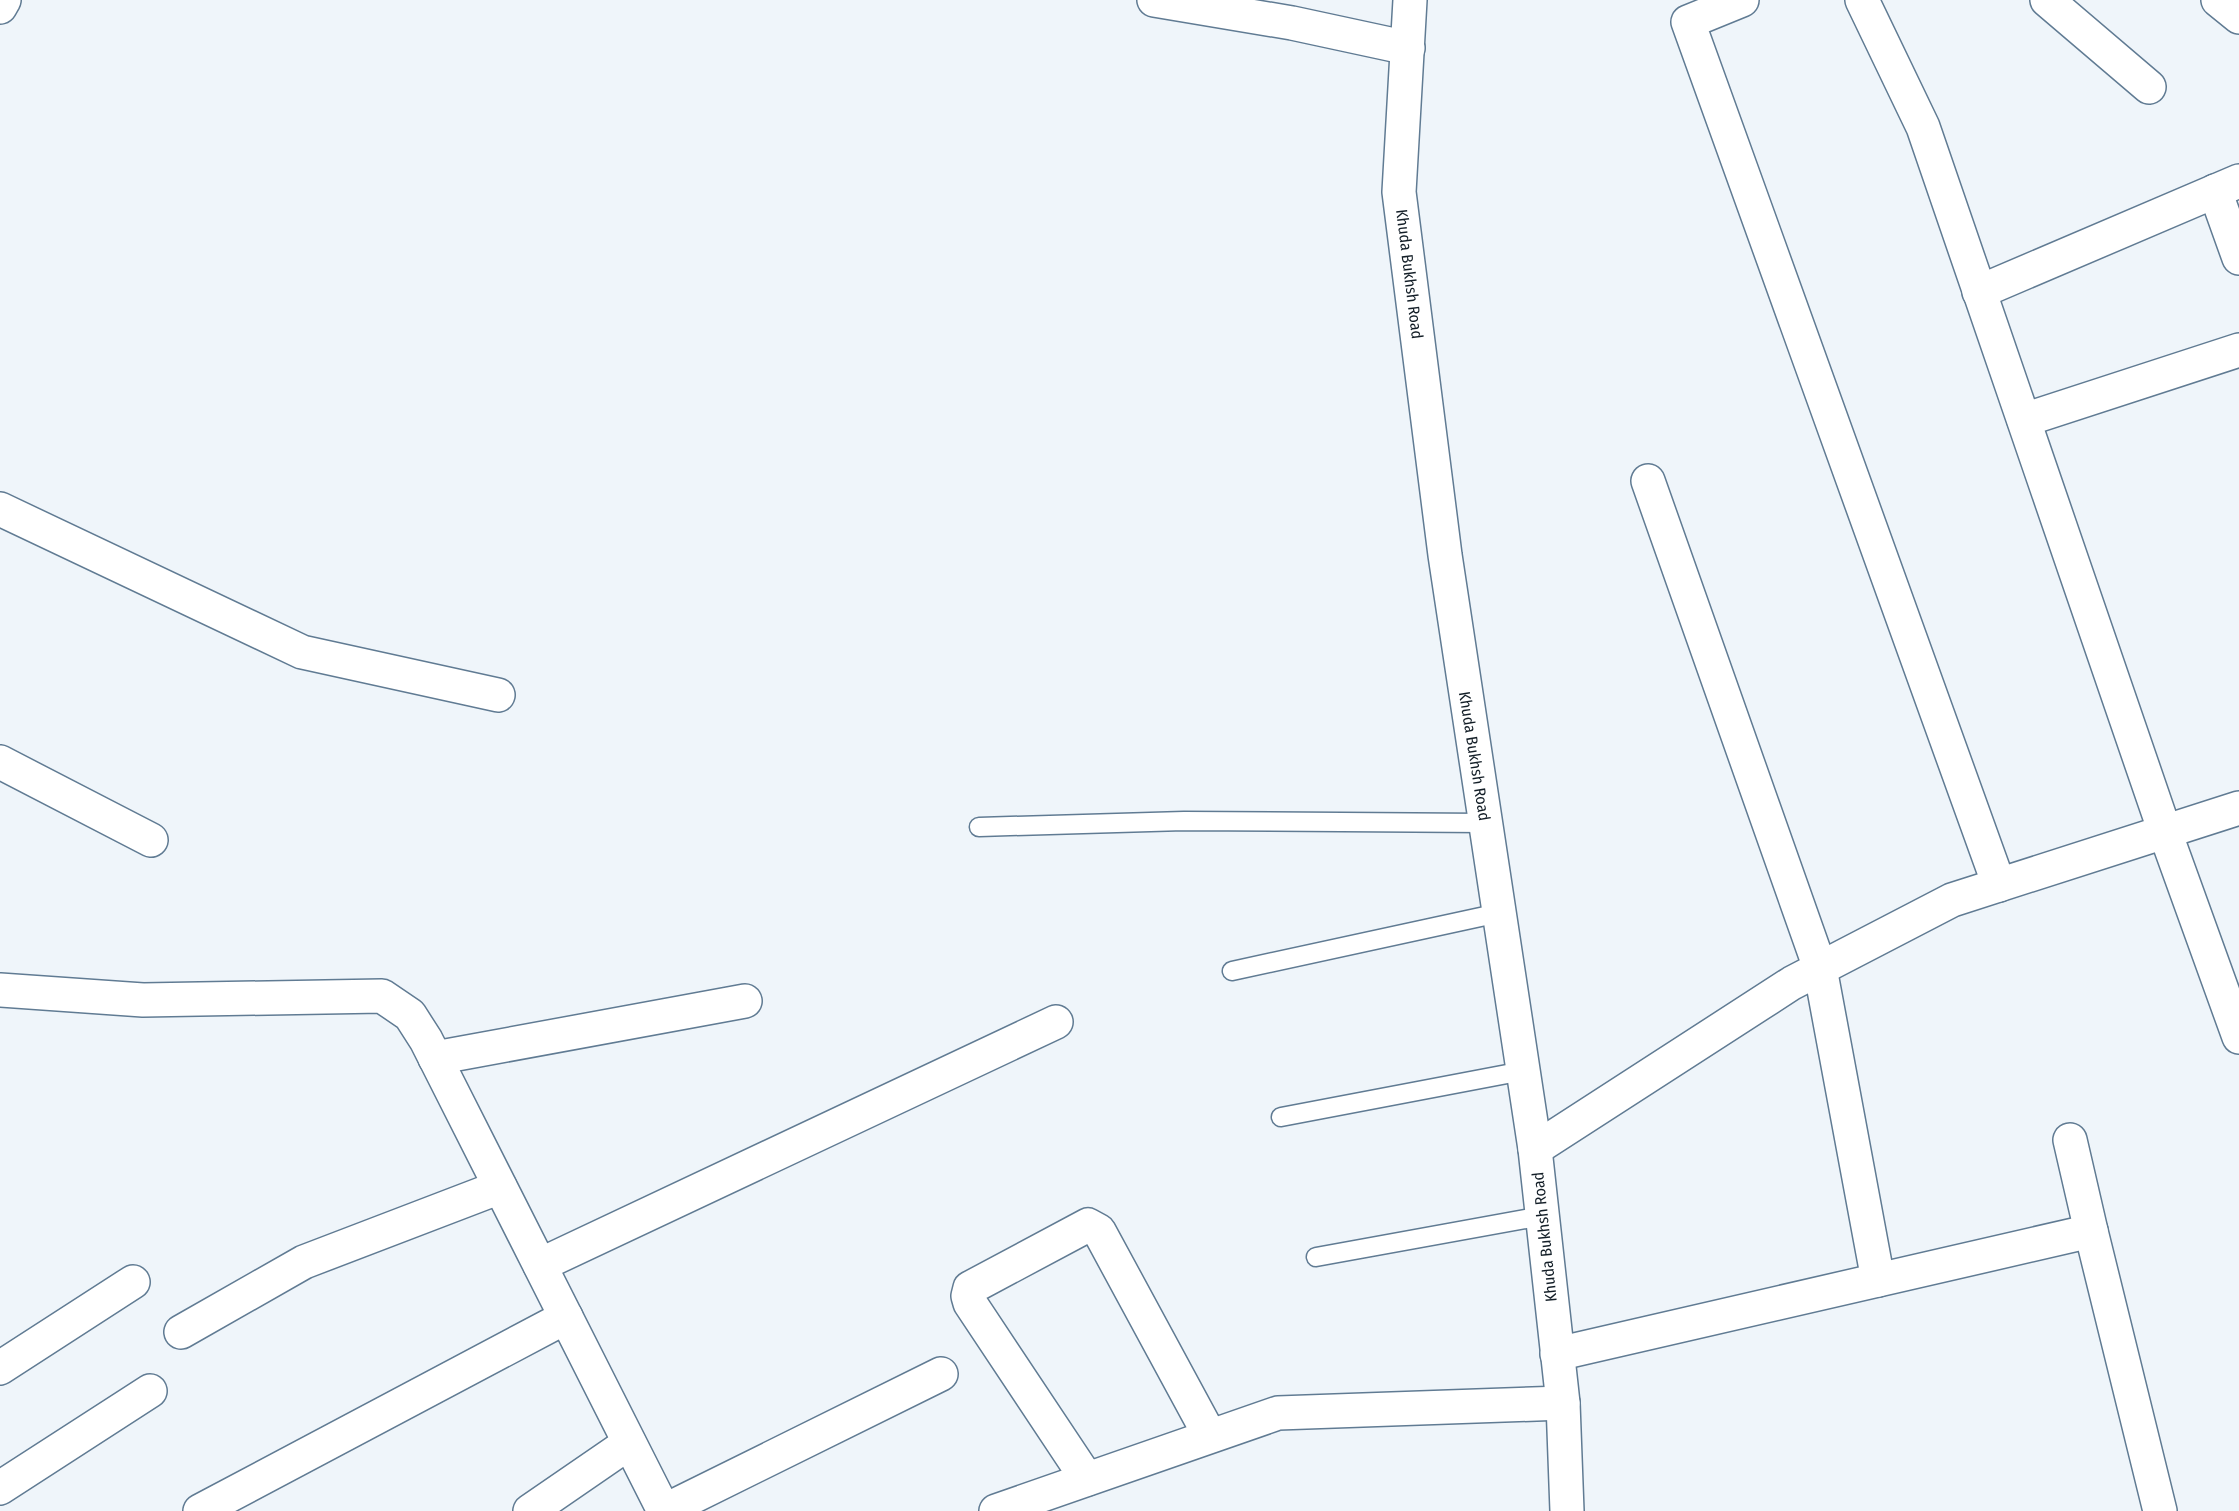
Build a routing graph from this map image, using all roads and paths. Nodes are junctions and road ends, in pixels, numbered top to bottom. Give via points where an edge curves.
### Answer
1 (4, 0) edge
2 (1154, 0) edge
3 (1410, 0) edge
4 (1742, 0) edge
5 (1862, 0) edge
6 (2047, 0) edge
7 (2218, 0) edge
8 (0, 7) edge
9 (2239, 17) edge
10 (1408, 48) junction
11 (2149, 87) dead end
12 (2227, 186) edge
13 (2239, 258) edge
14 (1979, 292) junction
15 (2239, 350) edge
16 (2024, 420) junction
17 (1648, 481) dead end
18 (0, 509) edge
19 (498, 695) dead end
20 (0, 762) edge
21 (2239, 808) edge
22 (1485, 822) junction
23 (979, 827) dead end
24 (2165, 832) junction
25 (151, 840) dead end
26 (1999, 885) junction
27 (1499, 913) junction
28 (1820, 968) junction
29 (1232, 971) dead end
30 (0, 990) edge
31 (745, 1001) dead end
32 (2236, 1019) edge
33 (1056, 1022) dead end
34 (435, 1058) junction
35 (1523, 1071) junction
36 (1281, 1117) dead end
37 (2070, 1140) dead end
38 (1535, 1149) junction
39 (500, 1187) junction
40 (1542, 1216) junction
41 (2091, 1231) junction
42 (1316, 1257) dead end
43 (540, 1265) junction
44 (1878, 1280) junction
45 (133, 1282) dead end
46 (566, 1317) junction
47 (181, 1332) dead end
48 (1557, 1354) junction
49 (0, 1368) edge
50 (941, 1374) dead end
51 (150, 1390) dead end
52 (1563, 1403) junction
53 (1210, 1437) junction
54 (629, 1443) junction
55 (1087, 1479) junction
56 (0, 1488) edge
57 (200, 1511) edge
58 (530, 1511) edge
59 (664, 1511) edge
60 (996, 1511) edge
61 (1568, 1511) edge
62 (2160, 1511) edge

1 - 8 street
2 - 10 street via 1292,23
3 - 10 street, Khuda Bukhsh Road
4 - 26 street via 1688,22
5 - 14 street via 1923,127
6 - 11 street
7 - 9 street
10 - 22 street, Khuda Bukhsh Road via 1399,192 1445,555
12 - 13 street
12 - 14 street
14 - 16 street
15 - 16 street
16 - 24 street
17 - 28 street
18 - 19 street via 302,652
20 - 25 street
21 - 24 street
22 - 23 lane
22 - 27 street, Khuda Bukhsh Road
24 - 26 street
24 - 32 street
26 - 28 street via 1952,900
27 - 29 lane
27 - 35 street, Khuda Bukhsh Road
28 - 38 street
28 - 44 street
30 - 34 street via 143,1000 382,996 410,1015
31 - 34 street
33 - 43 street
34 - 39 street
35 - 36 lane
35 - 38 street, Khuda Bukhsh Road
37 - 41 street
38 - 40 street, Khuda Bukhsh Road
39 - 43 street
39 - 47 street via 304,1262
40 - 42 lane
40 - 48 street, Khuda Bukhsh Road
41 - 44 street
41 - 62 street
43 - 46 street
44 - 48 street
45 - 49 street
46 - 54 street
46 - 57 street
48 - 52 street, Khuda Bukhsh Road
50 - 59 street
51 - 56 street
52 - 53 street via 1278,1413
52 - 61 street, Khuda Bukhsh Road
53 - 55 street
53 - 55 street via 1099,1231 1088,1225 970,1288 968,1296
54 - 58 street
54 - 59 street
55 - 60 street

